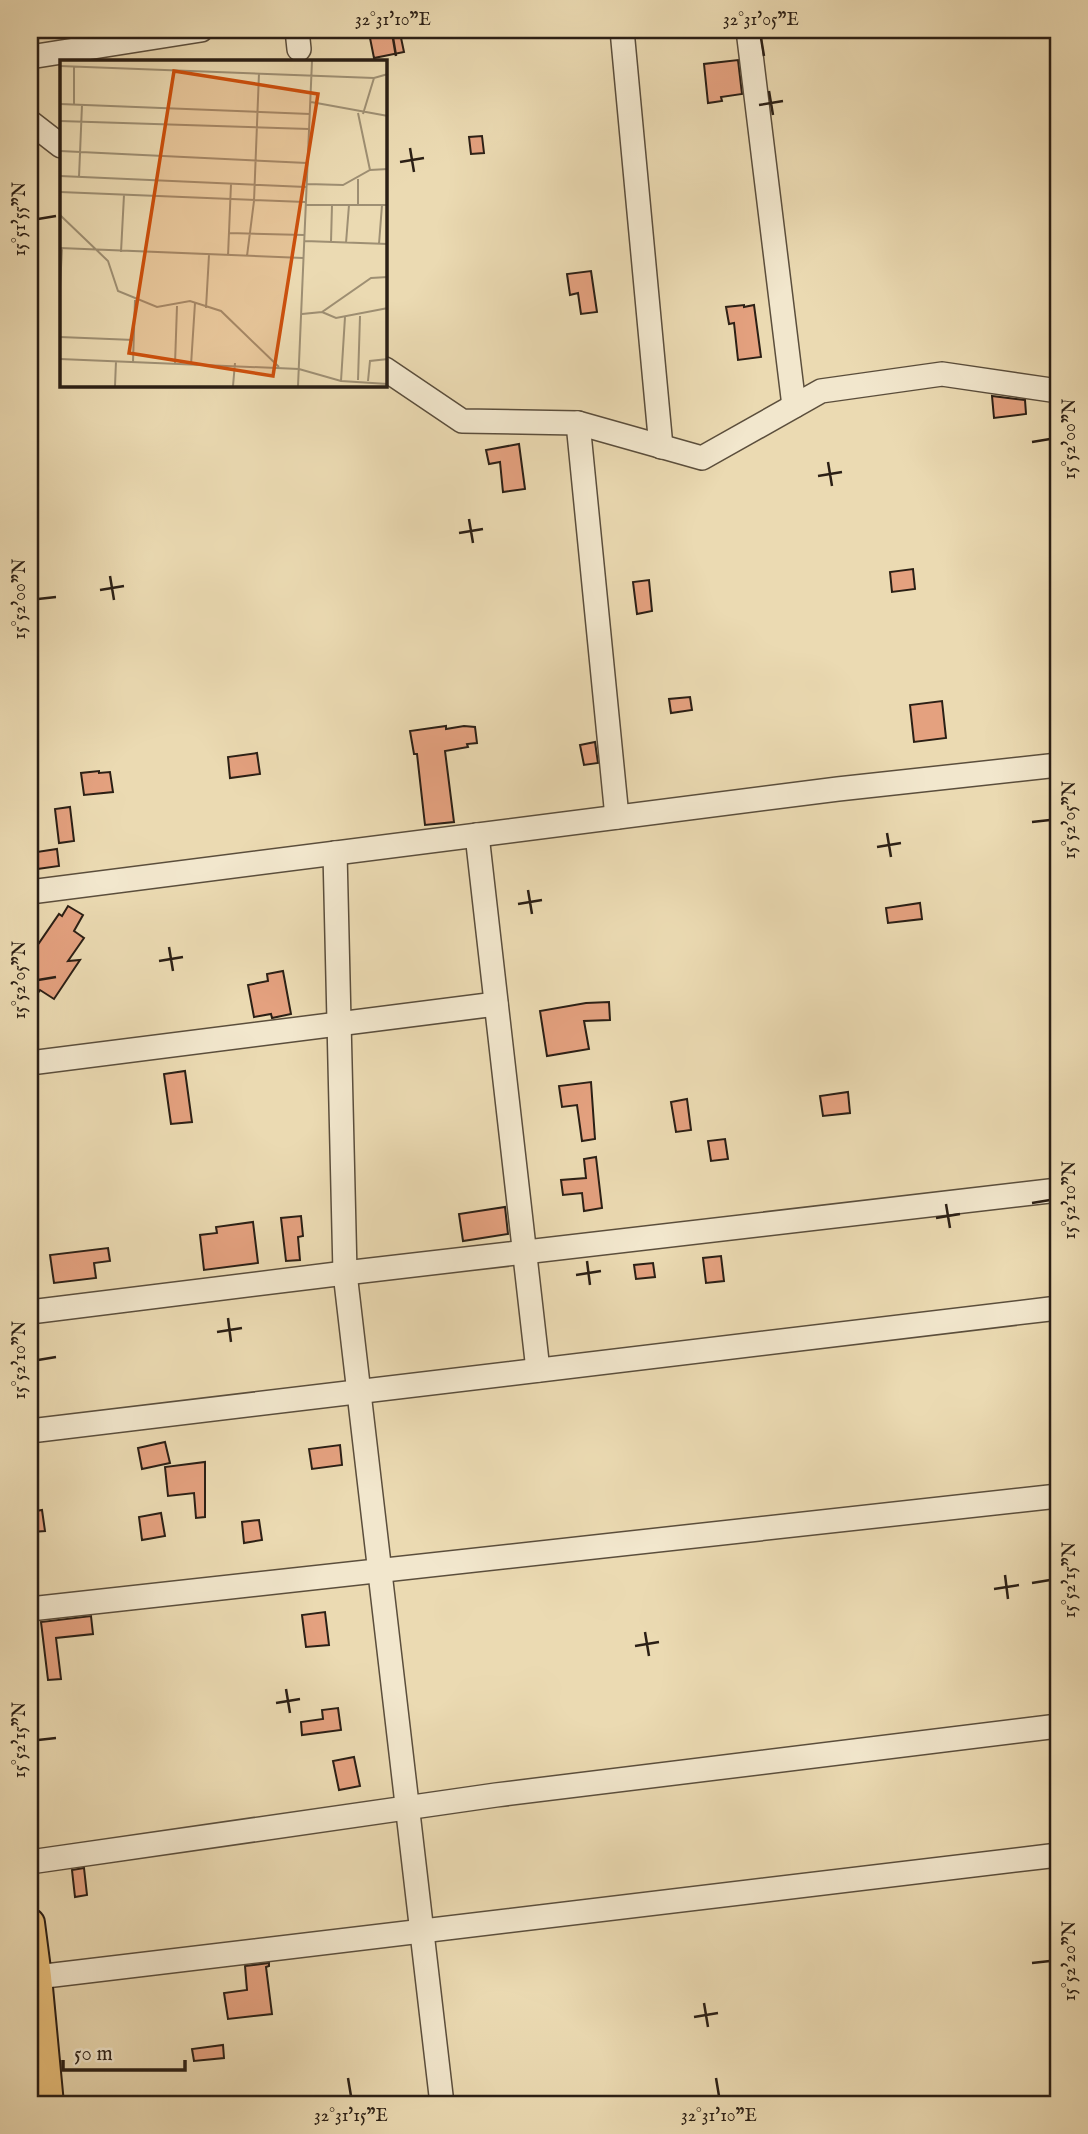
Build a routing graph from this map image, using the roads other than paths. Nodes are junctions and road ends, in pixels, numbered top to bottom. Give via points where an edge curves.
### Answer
1 (201, 30) edge
2 (622, 30) edge
3 (748, 30) edge
4 (30, 57) edge
5 (30, 122) edge
6 (60, 145) edge
7 (387, 370) edge
8 (1058, 391) edge
9 (794, 406) junction
10 (578, 423) junction
11 (661, 447) junction
12 (1058, 765) edge
13 (617, 817) junction
14 (477, 835) junction
15 (335, 853) junction
16 (30, 892) edge
17 (496, 1004) junction
18 (339, 1023) junction
19 (30, 1063) edge
20 (1058, 1190) edge
21 (524, 1252) junction
22 (345, 1273) junction
23 (1058, 1308) edge
24 (30, 1312) edge
25 (538, 1370) junction
26 (359, 1392) junction
27 (30, 1431) edge
28 (1058, 1496) edge
29 (379, 1570) junction
30 (30, 1609) edge
31 (1058, 1726) edge
32 (408, 1807) junction
33 (1058, 1856) edge
34 (30, 1863) edge
35 (30, 1923) edge
36 (422, 1930) junction
37 (37, 1977) junction
38 (37, 2064) edge
39 (48, 2104) edge
40 (442, 2104) edge

1 - 4 street
2 - 11 street
3 - 9 street
5 - 6 street
7 - 10 street via 461,422
8 - 9 street via 942,374 821,391
9 - 11 street via 702,458
10 - 11 street
10 - 13 street
12 - 13 street
13 - 14 street
14 - 15 street
14 - 17 street
15 - 16 street
15 - 18 street
17 - 18 street
17 - 21 street
18 - 19 street
18 - 22 street
20 - 21 street
21 - 22 street
21 - 25 street
22 - 24 street
22 - 26 street
23 - 25 street
25 - 26 street
26 - 27 street
26 - 29 street
28 - 29 street
29 - 30 street
29 - 32 street
31 - 32 street
32 - 34 street
32 - 36 street
33 - 36 street
35 - 37 main road
36 - 37 street
36 - 40 street
37 - 38 main road
38 - 39 main road

